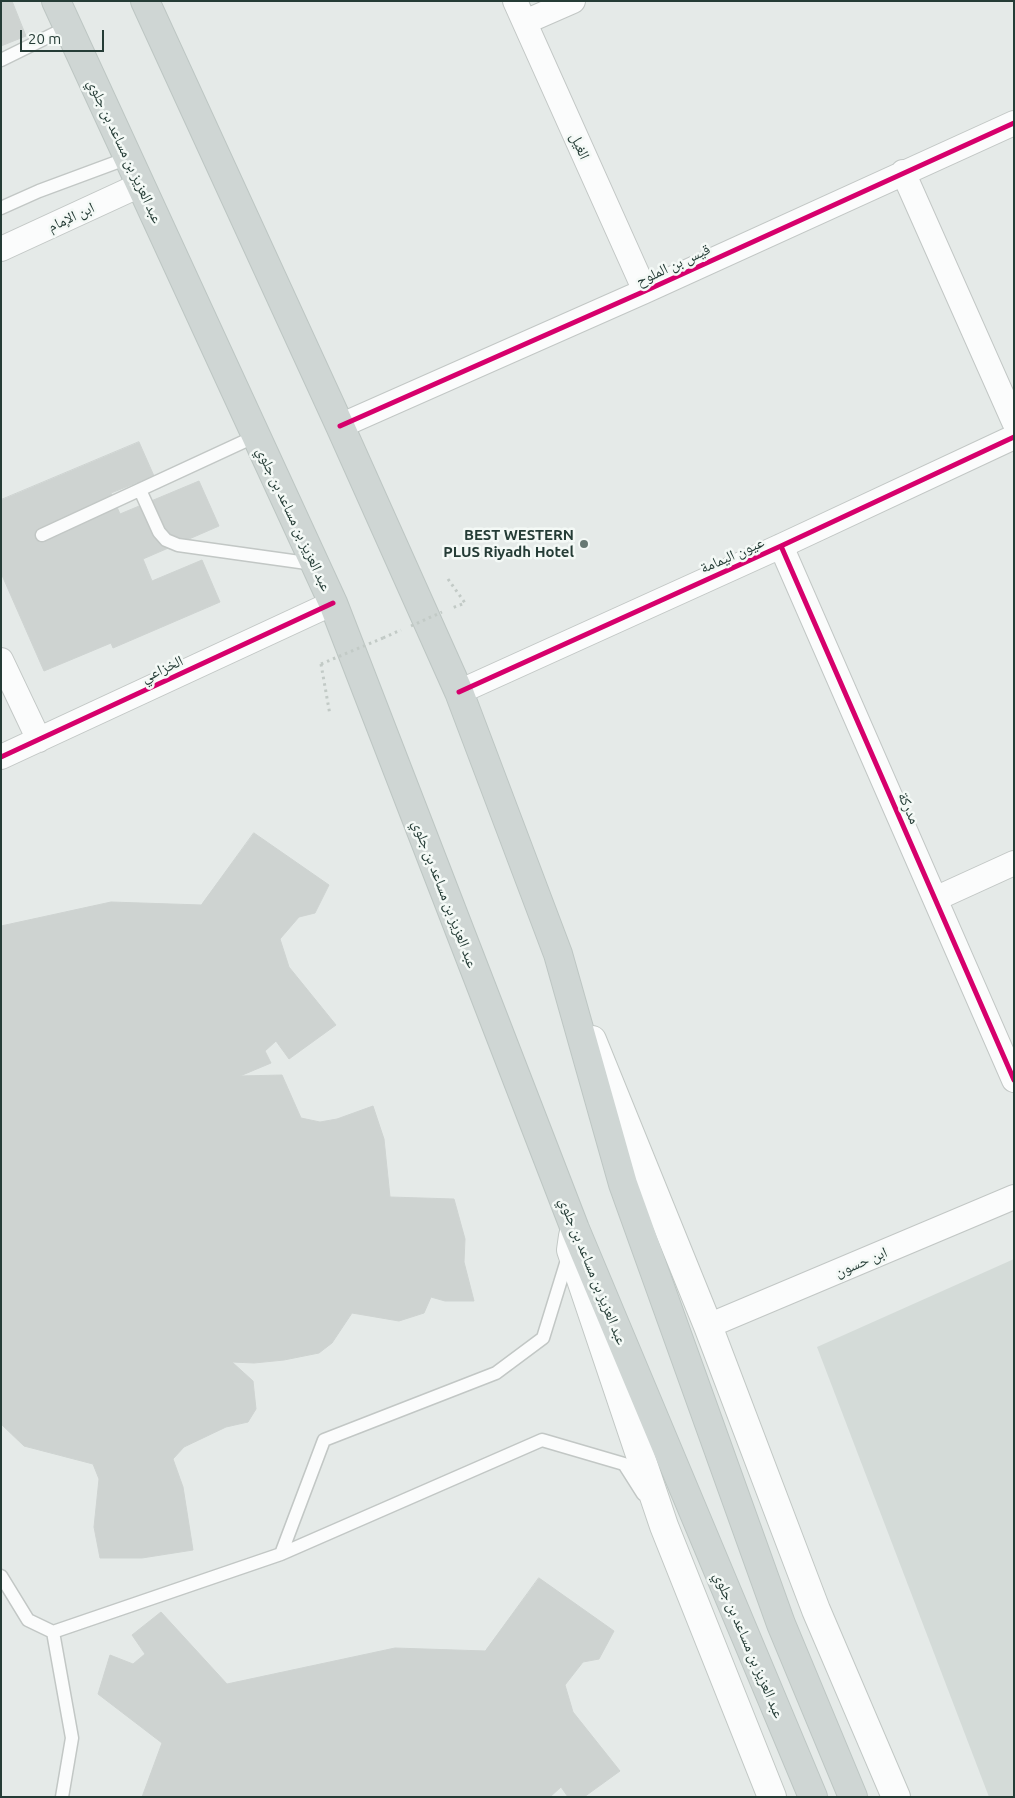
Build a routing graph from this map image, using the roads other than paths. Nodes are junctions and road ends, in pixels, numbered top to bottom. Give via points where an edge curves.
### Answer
1 (56, 1) edge
2 (145, 1) edge
3 (573, 1) edge
4 (520, 12) edge
5 (68, 27) junction
6 (1, 60) edge
7 (1014, 123) edge
8 (128, 158) junction
9 (903, 172) junction
10 (140, 185) junction
11 (1, 208) edge
12 (1, 249) edge
13 (645, 291) junction
14 (1014, 422) edge
15 (340, 426) junction
16 (256, 436) junction
17 (1014, 437) edge
18 (140, 490) junction
19 (42, 535) dead end
20 (781, 546) junction
21 (315, 564) junction
22 (333, 603) junction
23 (1, 660) edge
24 (460, 692) junction
25 (38, 740) junction
26 (1, 757) edge
27 (1014, 863) edge
28 (934, 899) junction
29 (558, 954) junction
30 (1014, 1080) edge
31 (1014, 1197) edge
32 (573, 1240) junction
33 (708, 1326) junction
34 (664, 1526) junction
35 (281, 1554) junction
36 (1, 1576) edge
37 (53, 1632) junction
38 (62, 1797) edge
39 (772, 1797) edge
40 (813, 1797) edge
41 (853, 1797) edge
42 (896, 1797) edge

1 - 5 main road, عبد العزيز بن مساعد بن جلوي
2 - 15 main road
3 - 4 street
4 - 13 street, الغيل
5 - 6 lane
5 - 8 main road, عبد العزيز بن مساعد بن جلوي
7 - 9 street, قيس بن الملوح
8 - 10 main road, عبد العزيز بن مساعد بن جلوي
8 - 11 lane
9 - 13 street, قيس بن الملوح
9 - 14 street
10 - 12 street, ابن الإمام
10 - 16 main road, عبد العزيز بن مساعد بن جلوي
13 - 15 street, قيس بن الملوح
15 - 24 main road
16 - 18 lane
16 - 21 main road, عبد العزيز بن مساعد بن جلوي
17 - 20 street, عيون اليمامة
18 - 19 lane
18 - 21 lane via 159,532 166,540 178,545
20 - 24 street, عيون اليمامة
20 - 28 street, مدركة
21 - 22 main road, عبد العزيز بن مساعد بن جلوي
22 - 25 street, الخزاعي
22 - 32 main road, عبد العزيز بن مساعد بن جلوي
23 - 25 street
24 - 29 main road
25 - 26 street, الخزاعي
27 - 28 street
28 - 30 street, مدركة
29 - 33 main road
29 - 41 main road via 623,1184 781,1624
31 - 33 street, ابن حسون
32 - 34 main road
32 - 35 lane via 543,1338 496,1373 324,1440
32 - 40 main road, عبد العزيز بن مساعد بن جلوي
33 - 42 main road via 816,1610
34 - 35 lane via 624,1464 542,1440
34 - 39 main road
35 - 37 lane
36 - 37 lane via 28,1620
37 - 38 lane via 72,1738

